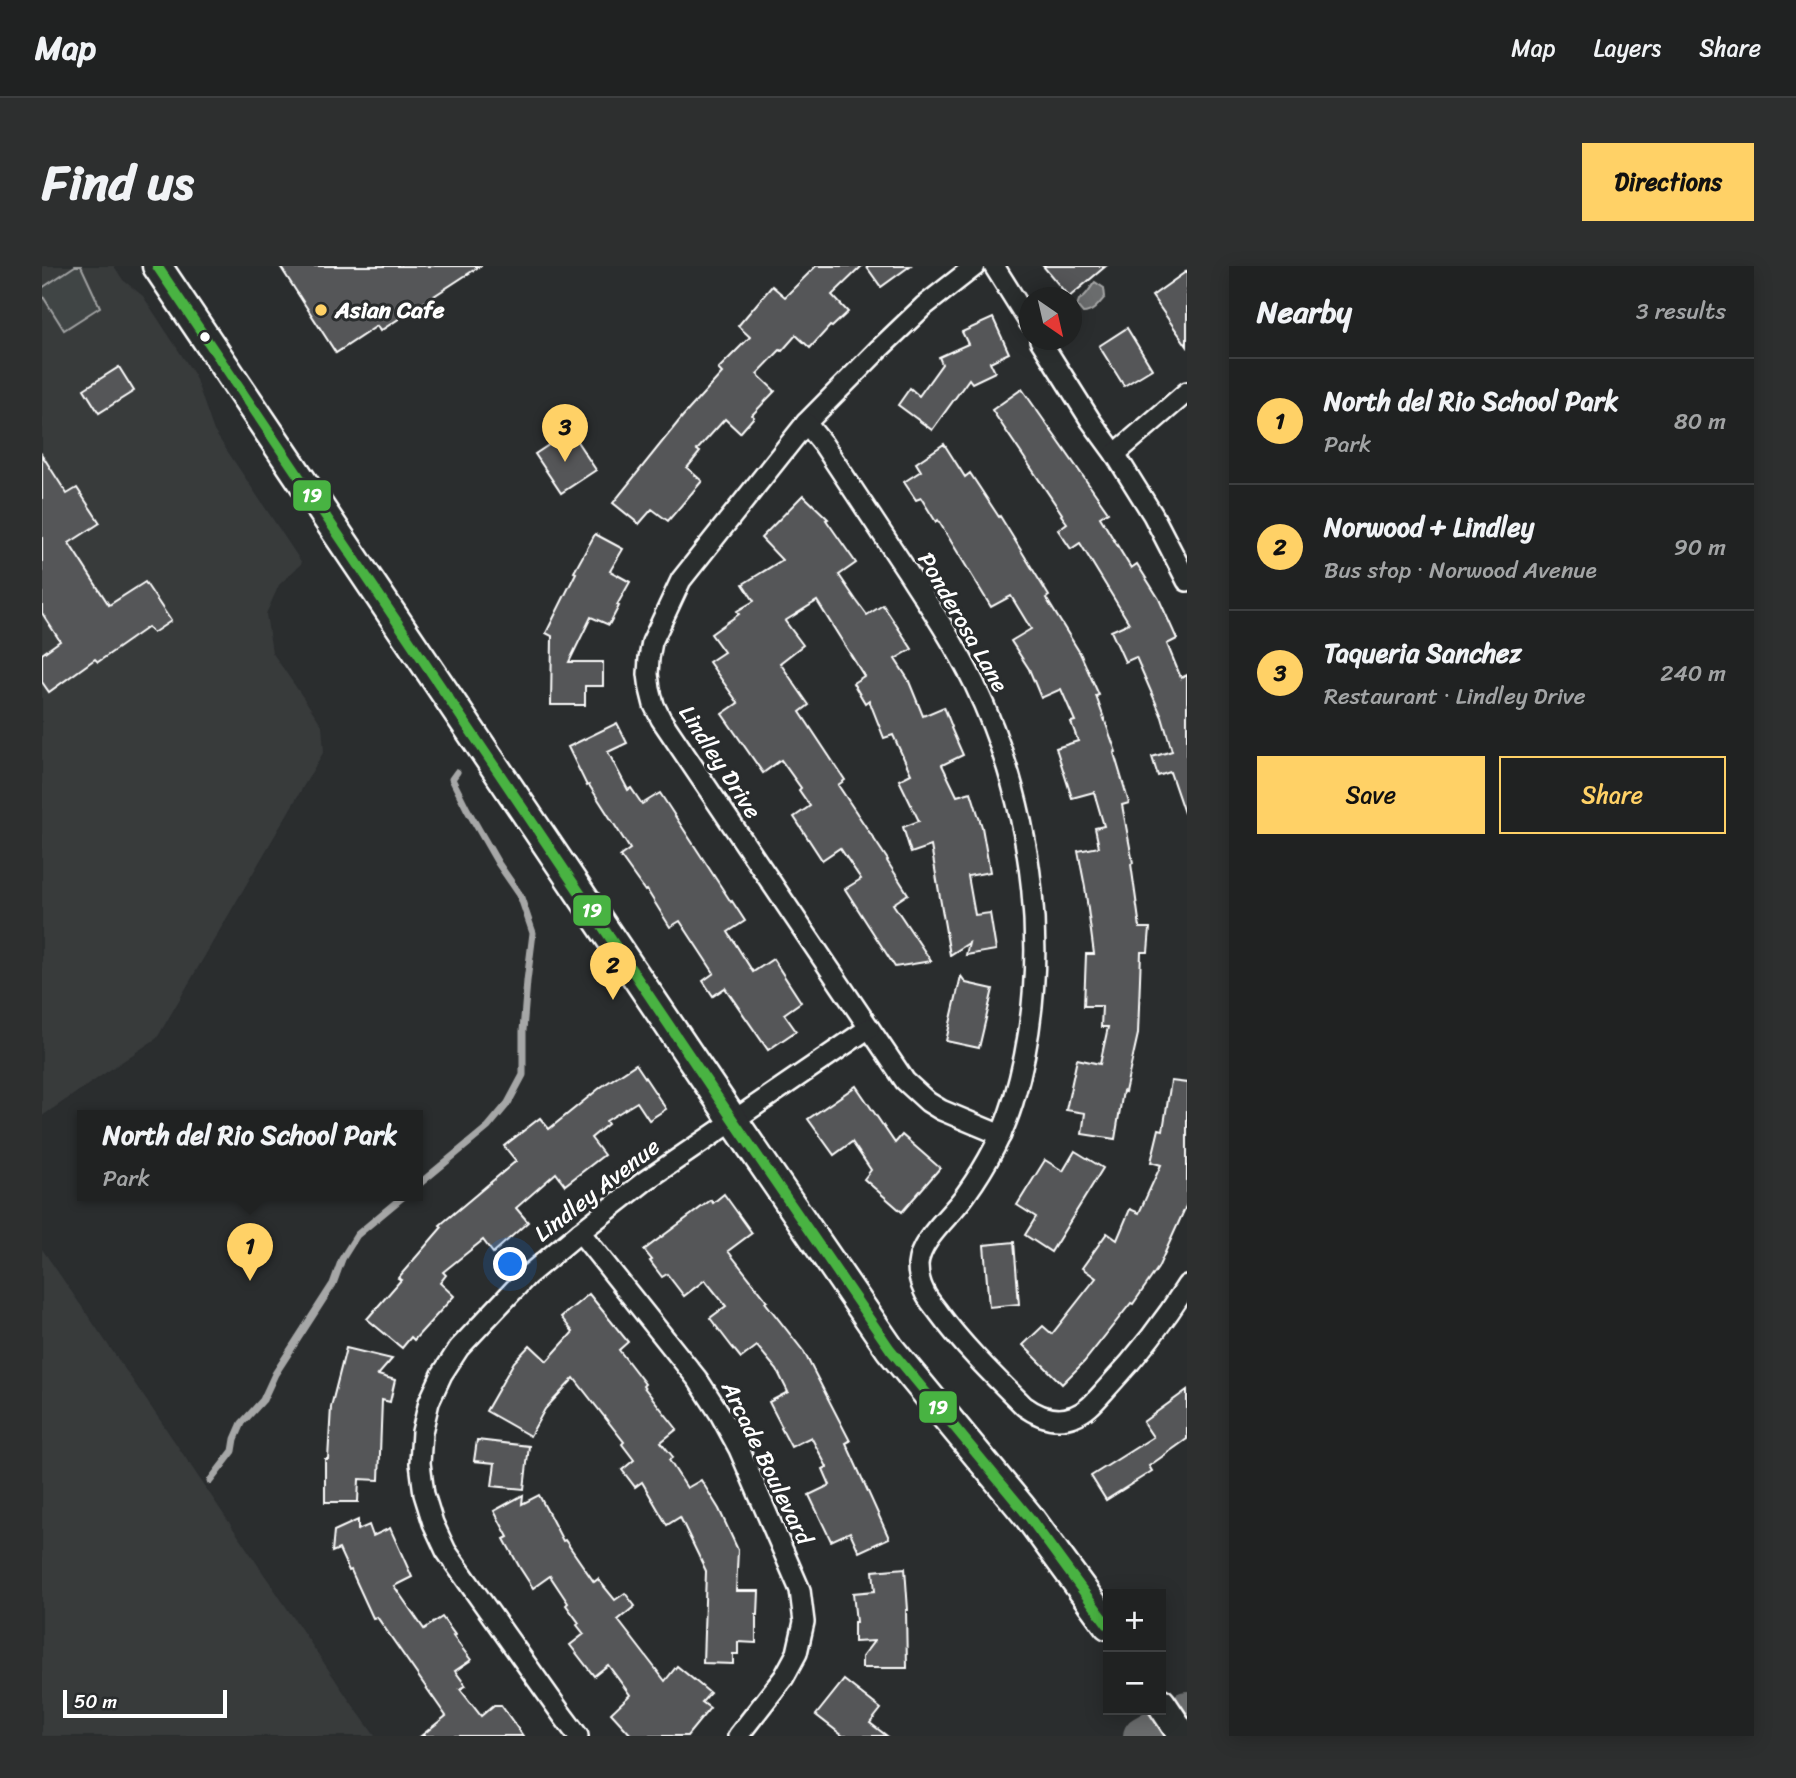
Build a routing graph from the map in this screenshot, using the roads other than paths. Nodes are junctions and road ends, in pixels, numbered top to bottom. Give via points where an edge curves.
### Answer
1 (157, 266) edge
2 (975, 266) edge
3 (994, 266) edge
4 (1019, 305) edge
5 (1046, 350) edge
6 (1187, 392) edge
7 (806, 423) junction
8 (1115, 454) junction
9 (1187, 581) edge
10 (869, 1028) junction
11 (733, 1120) junction
12 (1001, 1135) junction
13 (580, 1232) junction
14 (1187, 1285) edge
15 (1103, 1618) edge
16 (1166, 1710) edge
17 (579, 1736) edge
18 (738, 1736) edge
19 (1183, 1736) edge

1 - 11 main road
2 - 7 street, Lindley Drive via 915,315
3 - 4 street
5 - 8 street
6 - 8 street
7 - 10 street, Lindley Drive via 681,580 652,642 648,674 661,719
7 - 12 street, Ponderosa Lane via 943,626 974,681 1012,779 1026,840 1035,944 1022,1070
8 - 9 street
10 - 11 street, Lindley Avenue
10 - 12 street, Lindley Drive via 905,1081 928,1102
11 - 13 street, Lindley Avenue
11 - 15 main road via 890,1349 1029,1517
12 - 14 street, Ponderosa Lane via 965,1196 923,1248 919,1278 927,1297 958,1338 1024,1406 1060,1420 1090,1407 1130,1364
13 - 17 street, Lindley Avenue via 527,1276 459,1349 429,1402 421,1463 424,1494 446,1551
13 - 18 street, Arcade Boulevard via 720,1414 800,1590 804,1622 797,1653
16 - 19 main road

